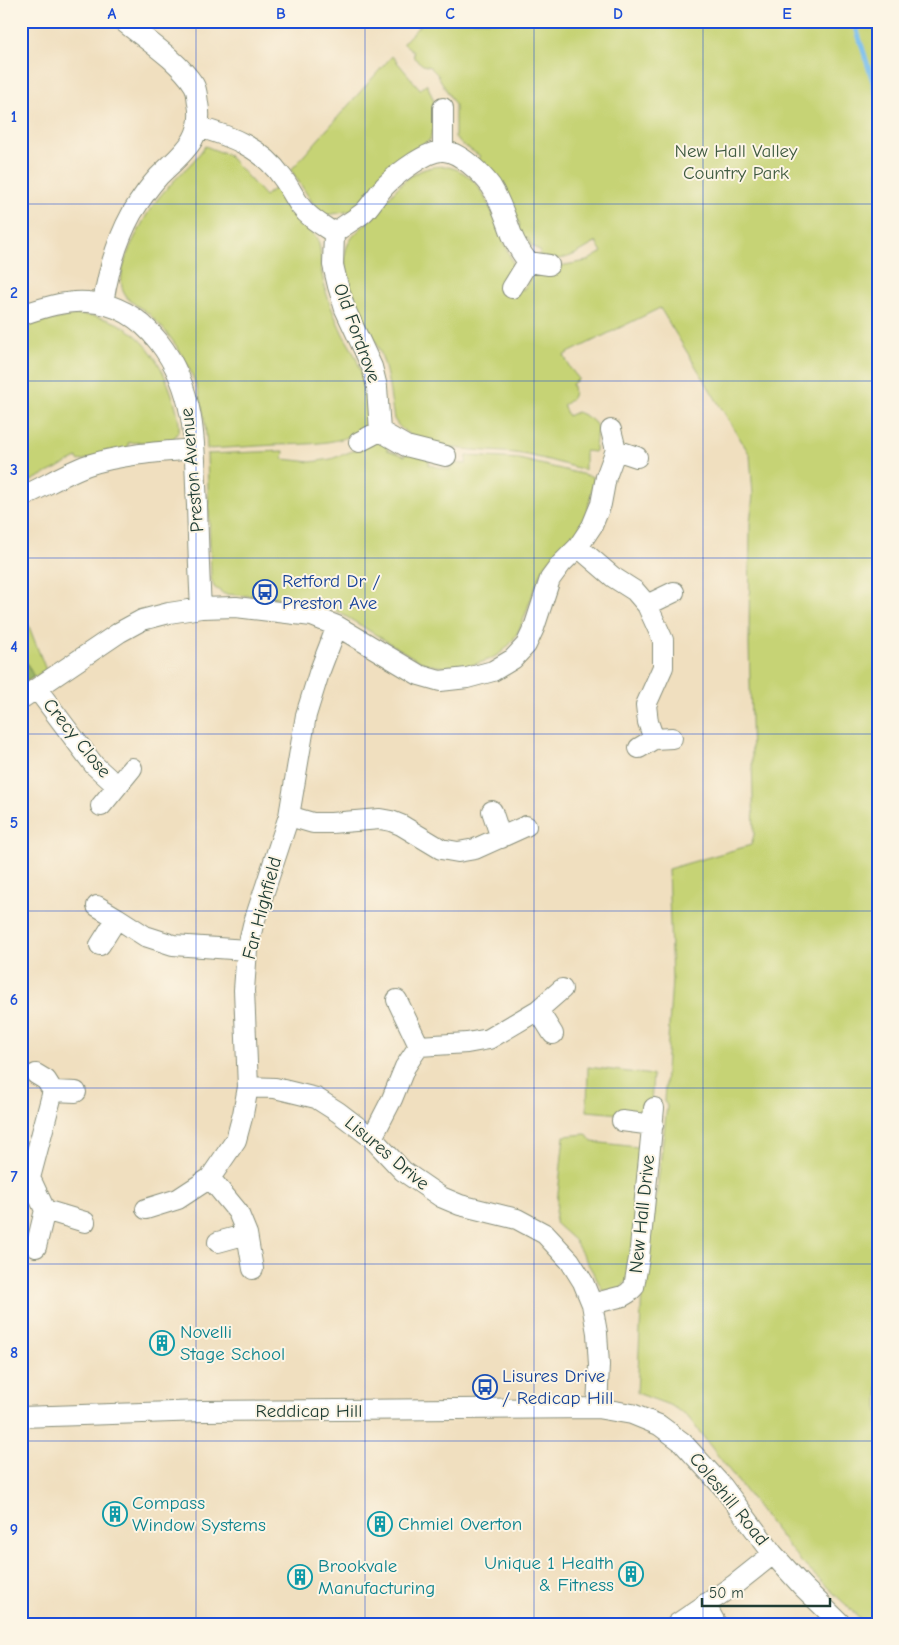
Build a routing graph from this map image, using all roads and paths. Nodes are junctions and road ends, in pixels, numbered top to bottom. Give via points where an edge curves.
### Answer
1 (123, 21) edge
2 (443, 108) dead end
3 (198, 127) junction
4 (443, 151) junction
5 (334, 233) junction
6 (528, 262) junction
7 (549, 265) dead end
8 (512, 288) dead end
9 (103, 304) junction
10 (21, 315) edge
11 (611, 430) dead end
12 (380, 431) junction
13 (359, 442) dead end
14 (194, 449) junction
15 (616, 450) junction
16 (446, 456) dead end
17 (637, 457) dead end
18 (21, 497) edge
19 (578, 547) junction
20 (674, 592) dead end
21 (647, 605) junction
22 (200, 608) junction
23 (337, 626) junction
24 (29, 694) edge
25 (655, 741) dead end
26 (132, 768) dead end
27 (117, 786) junction
28 (101, 806) dead end
29 (492, 811) dead end
30 (289, 816) junction
31 (526, 826) dead end
32 (501, 838) junction
33 (97, 906) dead end
34 (117, 918) junction
35 (100, 945) dead end
36 (247, 950) junction
37 (562, 989) dead end
38 (397, 1000) dead end
39 (538, 1010) junction
40 (553, 1034) dead end
41 (420, 1046) junction
42 (36, 1074) dead end
43 (248, 1087) junction
44 (53, 1090) junction
45 (76, 1092) dead end
46 (622, 1121) dead end
47 (372, 1138) junction
48 (26, 1178) edge
49 (210, 1178) junction
50 (146, 1209) dead end
51 (45, 1210) junction
52 (85, 1222) dead end
53 (247, 1234) junction
54 (218, 1242) dead end
55 (36, 1247) dead end
56 (253, 1269) dead end
57 (592, 1304) junction
58 (597, 1408) junction
59 (21, 1417) edge
60 (773, 1554) junction
61 (705, 1604) junction
62 (677, 1624) edge
63 (716, 1624) edge
64 (841, 1624) edge

1 - 3 street via 183,70 195,87
2 - 4 street
3 - 5 street via 248,145 281,176 302,208
3 - 9 street via 186,152 159,177 132,213 111,264
4 - 5 street via 404,168 386,184 364,212
4 - 6 street via 472,164 483,175 505,212 513,236
5 - 12 street, Old Fordrove via 333,265 345,309 378,387
6 - 7 street
6 - 8 street
9 - 10 street, Preston Avenue via 72,302
9 - 14 street, Preston Avenue via 135,318 162,346 183,387 191,417
11 - 15 street
12 - 13 street
12 - 16 street via 406,446
14 - 18 street via 112,459 87,466
14 - 22 street, Preston Avenue
15 - 17 street
15 - 19 street via 601,504
19 - 21 street via 635,591
19 - 23 street via 550,579 526,645 513,659 493,671 467,678 440,680 419,676
20 - 21 street
21 - 25 street via 664,640 663,667 646,705
22 - 23 street via 236,607 287,612 312,616
22 - 24 street via 142,620
23 - 30 street, Far Highfield via 306,715
24 - 27 street, Crecy Close
26 - 27 street, Crecy Close
27 - 28 street, Crecy Close
29 - 32 street
30 - 32 street via 313,823 380,819 401,825 441,849 458,852
30 - 36 street, Far Highfield
31 - 32 street
33 - 34 street
34 - 35 street
34 - 36 street via 145,936 173,945
36 - 43 street, Far Highfield via 244,990
37 - 39 street
38 - 41 street
39 - 40 street
39 - 41 street via 489,1039
41 - 47 street via 405,1067
42 - 44 street
43 - 47 street, Lisures Drive via 275,1088 316,1098
43 - 49 street, Far Highfield via 236,1140
44 - 45 street
44 - 48 street
46 - 57 street, New Hall Drive via 654,1116 639,1258 634,1287 628,1293
47 - 57 street, Lisures Drive via 403,1171 441,1197 517,1219 545,1234 570,1261
48 - 51 street
49 - 50 street, Far Highfield via 178,1199
49 - 53 street via 238,1212
51 - 52 street
51 - 55 street
53 - 54 street
53 - 56 street
57 - 58 street, Lisures Drive via 599,1357
58 - 59 street, Reddicap Hill
58 - 60 street, Coleshill Road via 632,1414 659,1425 682,1442 723,1487
60 - 61 street
60 - 64 street, Coleshill Road
61 - 62 street
61 - 63 street

